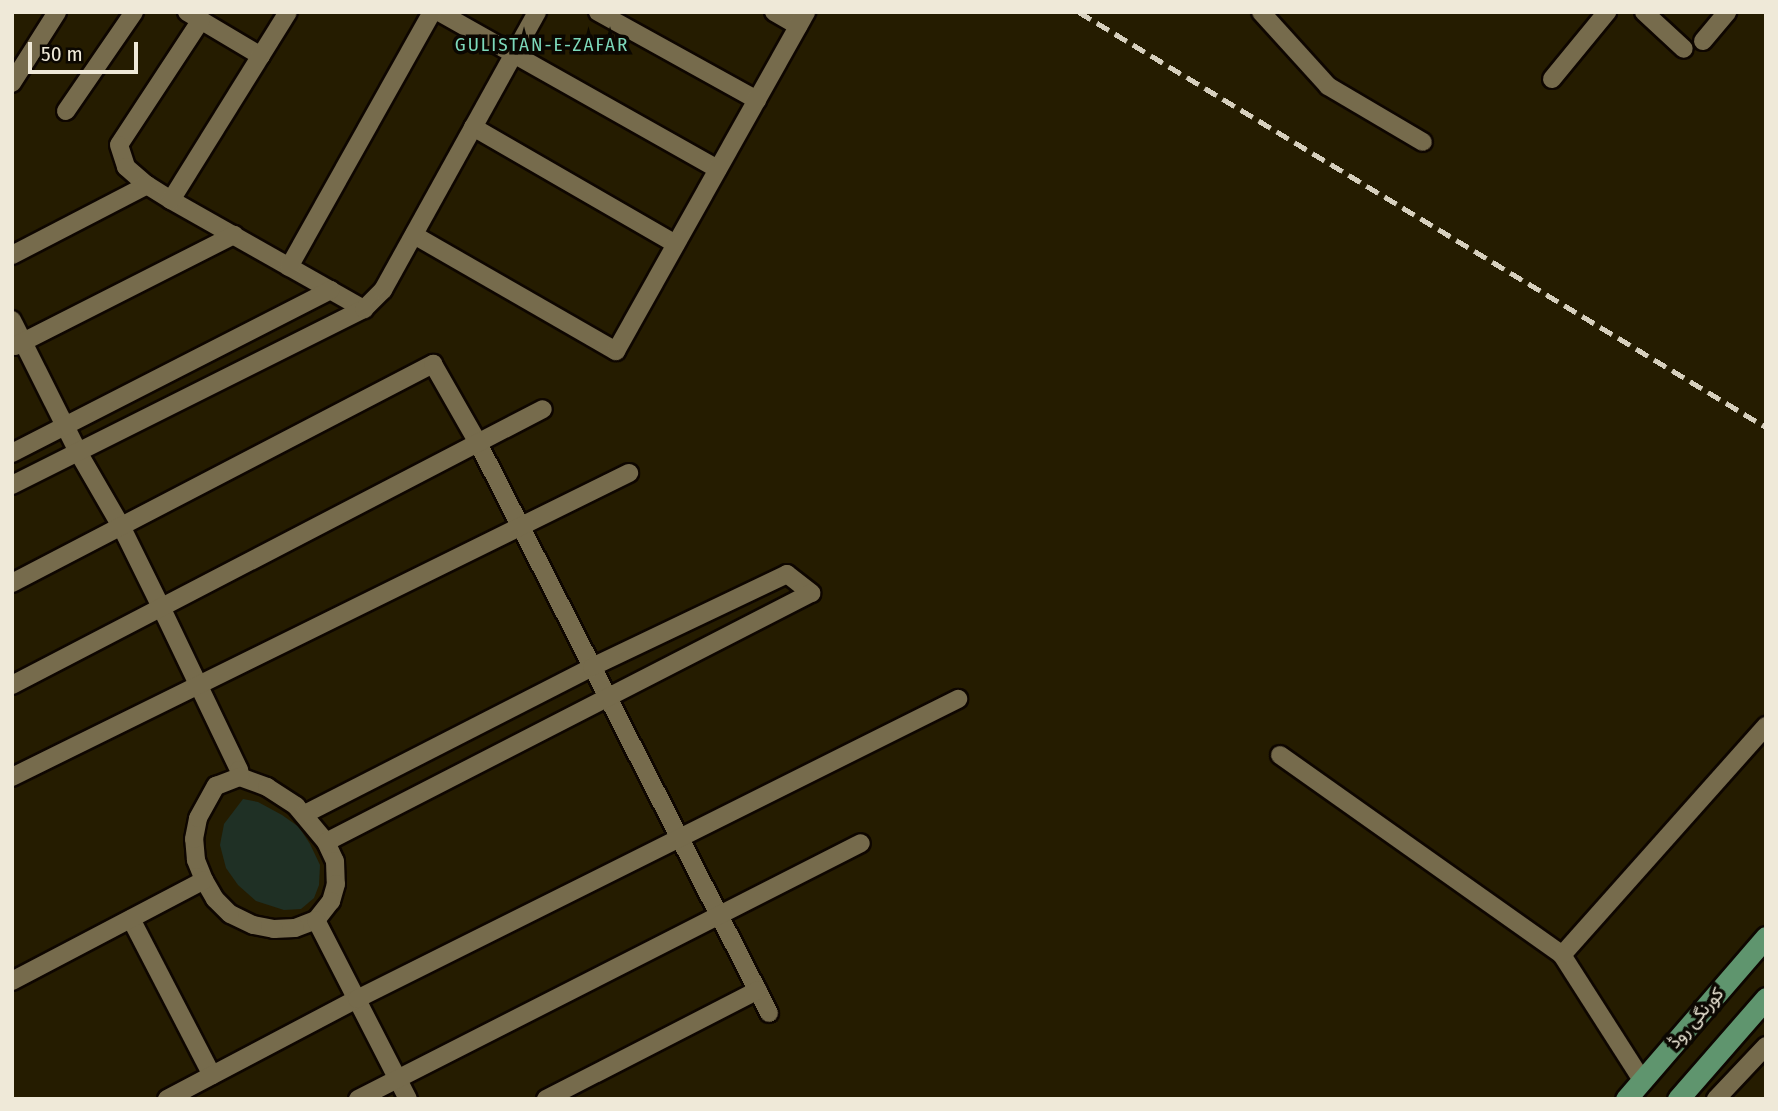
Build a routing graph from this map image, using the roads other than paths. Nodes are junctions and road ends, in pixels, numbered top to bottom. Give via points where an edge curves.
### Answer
1 (57, 12) edge
2 (134, 12) edge
3 (288, 12) edge
4 (432, 12) edge
5 (439, 12) edge
6 (537, 12) edge
7 (598, 12) edge
8 (774, 12) edge
9 (1261, 12) edge
10 (1644, 12) edge
11 (1603, 13) edge
12 (1718, 15) edge
13 (194, 16) edge
14 (802, 19) edge
15 (1703, 41) dead end
16 (1684, 48) dead end
17 (514, 54) junction
18 (261, 56) junction
19 (1552, 79) dead end
20 (12, 83) edge
21 (757, 100) junction
22 (65, 111) dead end
23 (473, 128) junction
24 (1423, 142) dead end
25 (718, 169) junction
26 (146, 185) junction
27 (171, 200) junction
28 (414, 234) junction
29 (234, 235) junction
30 (676, 244) junction
31 (12, 256) edge
32 (289, 267) junction
33 (331, 290) junction
34 (364, 309) junction
35 (12, 320) edge
36 (18, 345) edge
37 (543, 409) dead end
38 (65, 426) junction
39 (478, 443) junction
40 (78, 452) junction
41 (12, 453) edge
42 (629, 473) dead end
43 (12, 485) edge
44 (122, 528) junction
45 (522, 528) junction
46 (12, 583) edge
47 (161, 607) junction
48 (592, 667) junction
49 (12, 685) edge
50 (199, 687) junction
51 (608, 697) junction
52 (958, 699) dead end
53 (1766, 726) edge
54 (1280, 755) dead end
55 (12, 777) edge
56 (240, 777) junction
57 (305, 814) junction
58 (680, 838) junction
59 (326, 842) junction
60 (861, 843) dead end
61 (204, 880) junction
62 (719, 915) junction
63 (131, 919) junction
64 (316, 920) junction
65 (1766, 937) edge
66 (1562, 955) junction
67 (12, 981) edge
68 (758, 990) junction
69 (1766, 998) edge
70 (357, 999) junction
71 (769, 1013) dead end
72 (1766, 1046) edge
73 (212, 1075) junction
74 (397, 1078) junction
75 (1642, 1080) junction
76 (167, 1099) edge
77 (358, 1099) edge
78 (408, 1099) edge
79 (546, 1099) edge
80 (1626, 1099) edge
81 (1678, 1099) edge
82 (1716, 1099) edge

1 - 20 street
2 - 22 street
3 - 18 street
4 - 32 street
5 - 17 street
6 - 17 street
7 - 21 street
8 - 14 street
9 - 24 street via 1328,86
10 - 16 street
11 - 19 street
12 - 15 street
13 - 18 street
13 - 26 street via 118,145 126,166
14 - 21 street
17 - 23 street
17 - 25 street
18 - 27 street
21 - 25 street
23 - 28 street
23 - 30 street
25 - 30 street
26 - 27 street
26 - 31 street
27 - 29 street
28 - 30 street via 616,351
28 - 34 street via 383,290
29 - 32 street
29 - 36 street
32 - 33 street
33 - 34 street
33 - 38 street
34 - 40 street
35 - 36 street
36 - 38 street
37 - 39 street
38 - 40 street
38 - 41 street
39 - 44 street via 433,364
39 - 45 street
39 - 47 street
40 - 43 street
40 - 44 street
42 - 45 street
44 - 46 street
44 - 47 street
45 - 48 street
45 - 50 street
47 - 49 street
47 - 50 street
48 - 51 street
48 - 51 street via 787,574 811,593
48 - 57 street
50 - 55 street
50 - 56 street
51 - 58 street
51 - 59 street
52 - 58 street
53 - 66 street
54 - 66 street
56 - 57 street via 267,787
56 - 61 street via 216,786 198,818 196,860
57 - 59 street
58 - 62 street
58 - 70 street
59 - 64 street via 335,861 336,884 331,901
60 - 62 street
61 - 63 street
61 - 64 street via 230,914 253,925 295,928
62 - 68 street
62 - 74 street
63 - 67 street
63 - 73 street
64 - 70 street
65 - 75 main road, کورنگی روڈ
66 - 75 street
68 - 71 street
68 - 79 street
69 - 81 main road
70 - 73 street
70 - 74 street
72 - 82 street
73 - 76 street
74 - 77 street
74 - 78 street
75 - 80 main road, کورنگی روڈ

